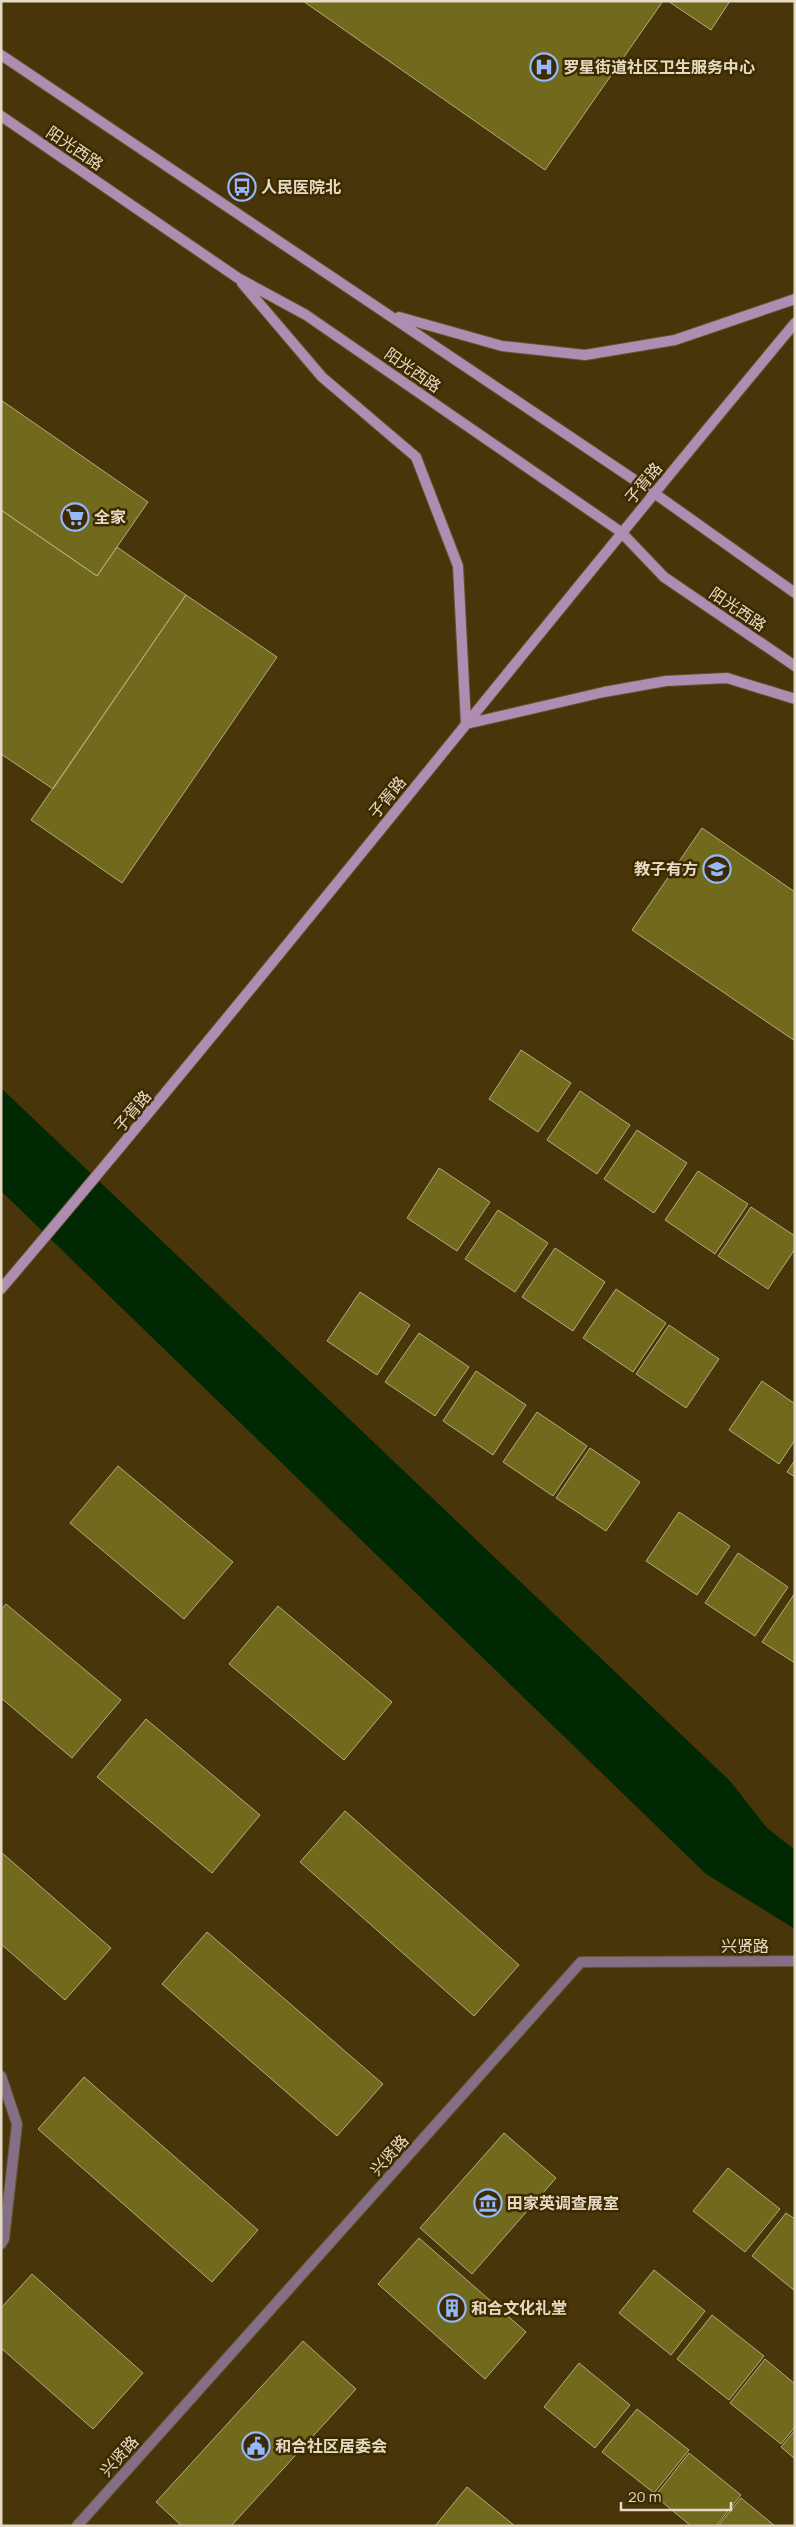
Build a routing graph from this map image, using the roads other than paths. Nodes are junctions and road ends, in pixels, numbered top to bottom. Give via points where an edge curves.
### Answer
1 (1, 54) edge
2 (1, 116) edge
3 (238, 278) junction
4 (795, 299) edge
5 (390, 315) junction
6 (795, 323) edge
7 (654, 493) junction
8 (622, 532) junction
9 (795, 593) edge
10 (795, 666) edge
11 (795, 699) edge
12 (466, 724) junction
13 (1, 1289) edge
14 (795, 1961) edge
15 (1, 2076) edge
16 (1, 2244) edge
17 (77, 2526) edge

1 - 5 street, 阳光西路
2 - 3 street, 阳光西路
3 - 8 street, 阳光西路 via 306,315
3 - 12 street via 322,377 416,457 458,566
4 - 5 street via 675,340 585,355 502,346
5 - 7 street, 阳光西路
6 - 7 street, 子胥路
7 - 8 street, 子胥路
7 - 9 street, 阳光西路
8 - 10 street, 阳光西路 via 664,577
8 - 12 street, 子胥路
11 - 12 street via 727,678 666,681
12 - 13 street, 子胥路 via 155,1108
14 - 17 street, 兴贤路 via 581,1962
15 - 16 street via 18,2124

